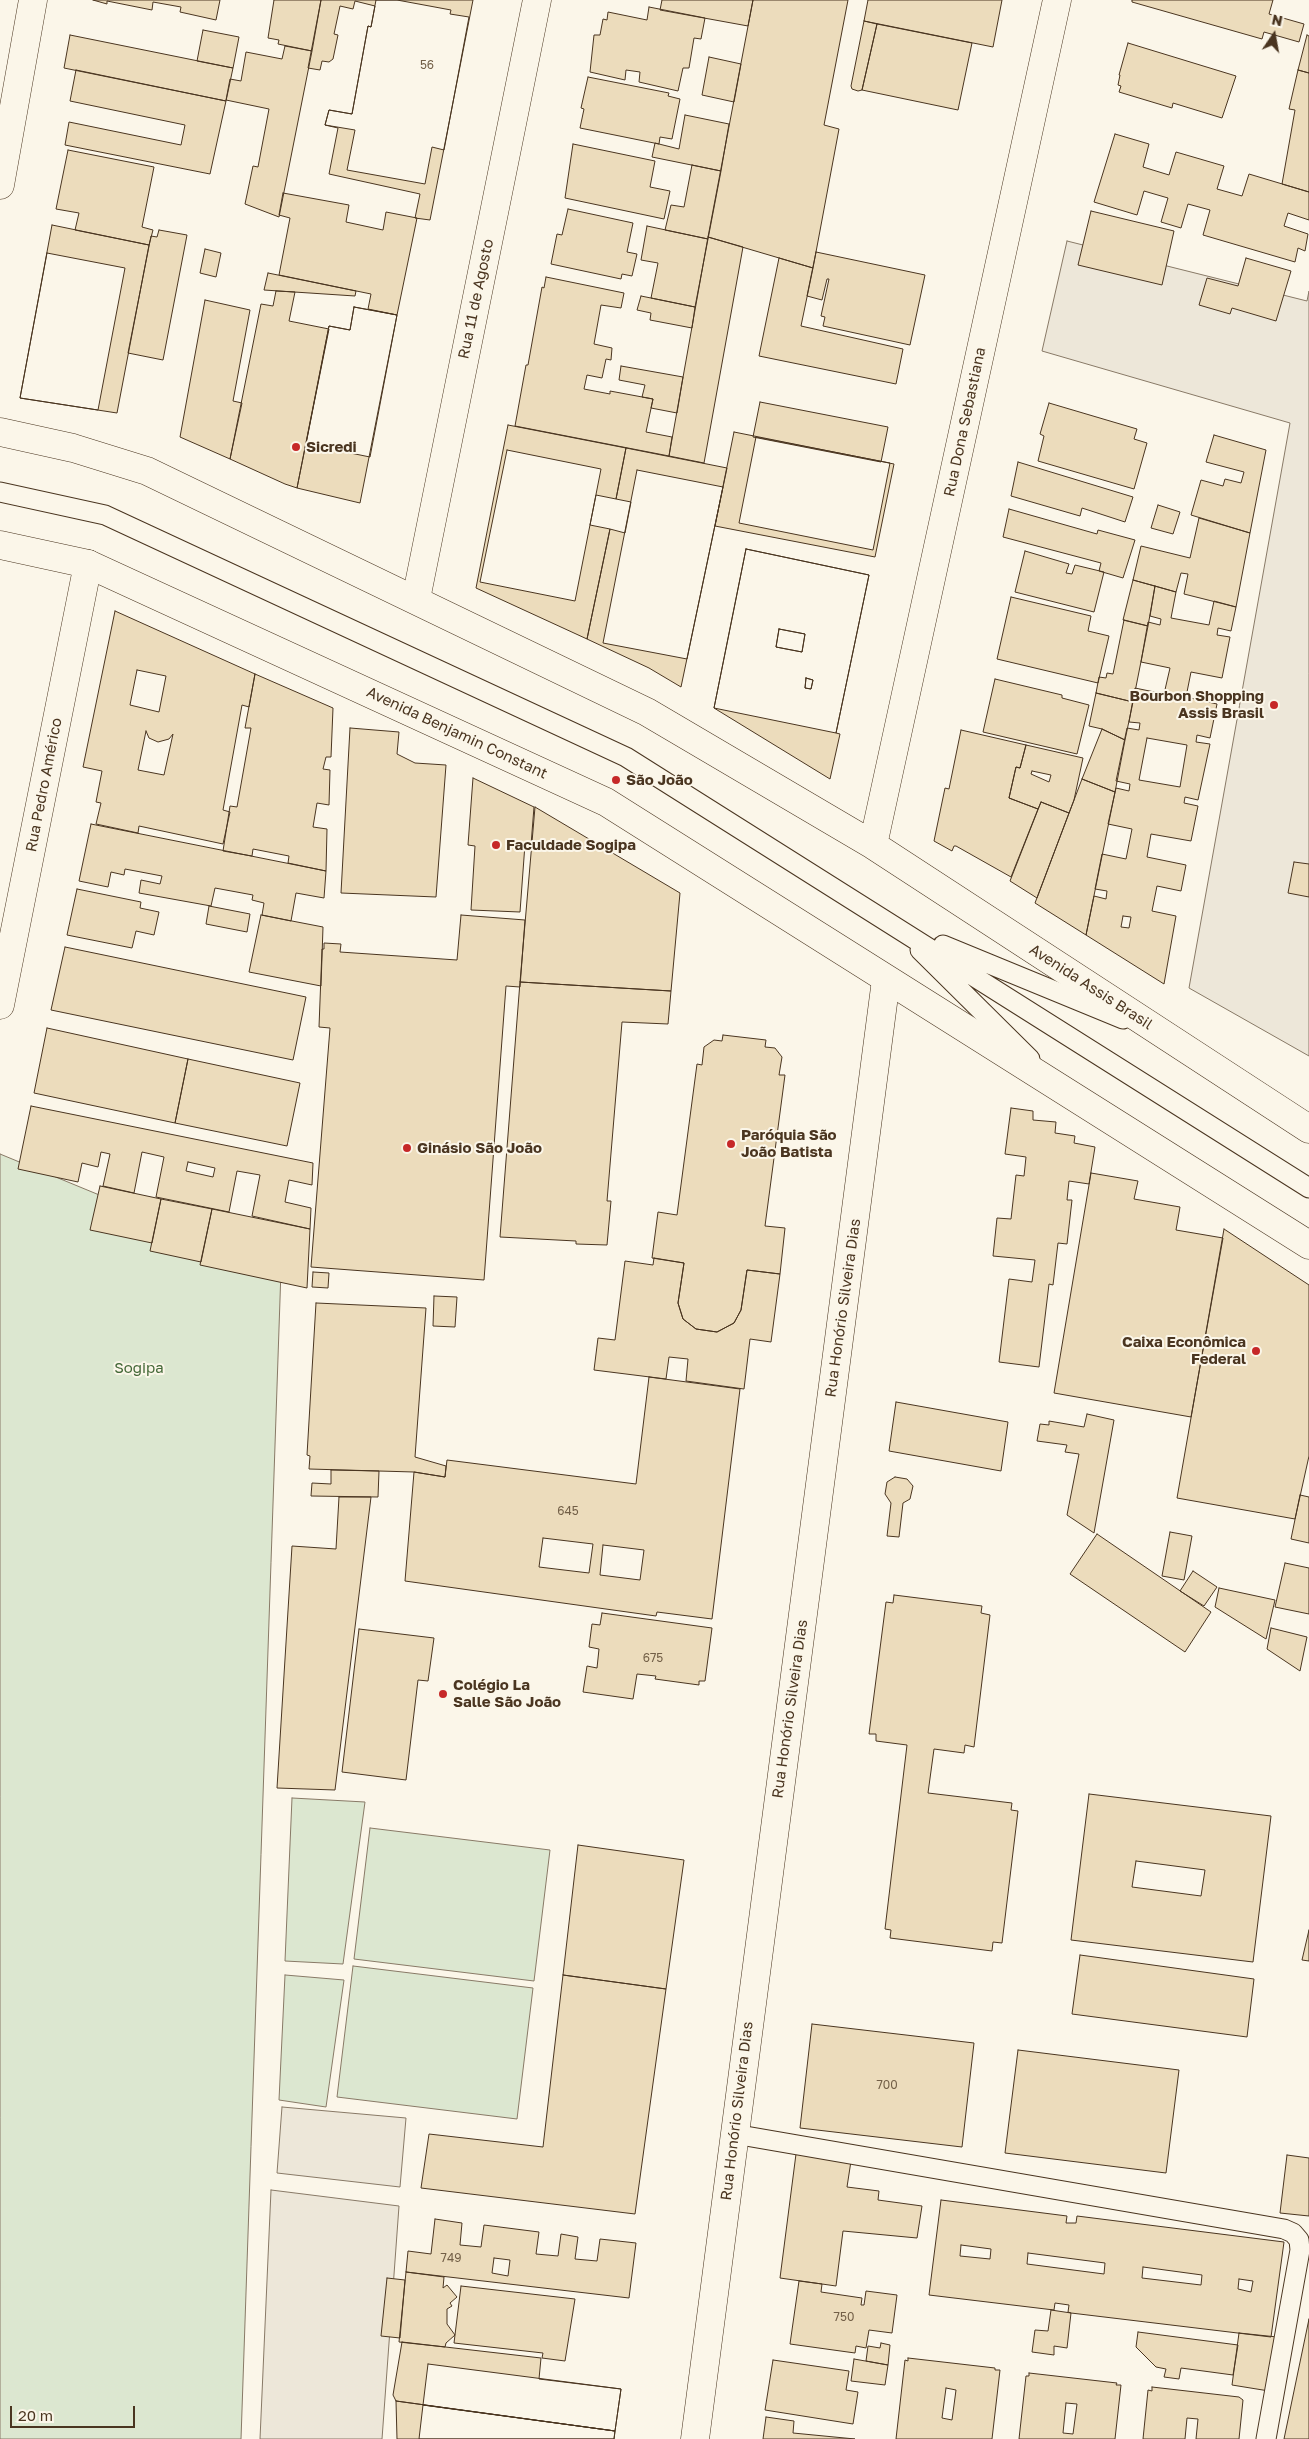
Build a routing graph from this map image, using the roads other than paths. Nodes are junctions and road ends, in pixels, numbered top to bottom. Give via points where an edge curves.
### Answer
1 (33, 0) edge
2 (537, 0) edge
3 (1057, 0) edge
4 (0, 185) edge
5 (0, 432) edge
6 (0, 492) edge
7 (0, 545) edge
8 (88, 564) junction
9 (416, 599) junction
10 (873, 845) junction
11 (896, 926) junction
12 (886, 980) junction
13 (0, 1005) edge
14 (1164, 1035) junction
15 (1060, 1089) junction
16 (1309, 1129) edge
17 (1309, 1188) edge
18 (1309, 1245) edge
19 (734, 2134) junction
20 (695, 2439) edge
21 (1266, 2439) edge

1 - 4 street
2 - 9 street, Rua 11 de Agosto
3 - 10 street, Rua Dona Sebastiana
5 - 9 street via 73,448 147,471
6 - 11 lane via 105,515 626,757
7 - 8 street, Avenida Benjamin Constant
8 - 12 street, Avenida Benjamin Constant via 606,802
8 - 13 street, Rua Pedro Américo
9 - 10 street via 647,712
10 - 14 street, Avenida Assis Brasil
11 - 14 lane
11 - 15 lane
11 - 17 lane
12 - 15 street
12 - 19 street, Rua Honório Silveira Dias
14 - 16 street, Avenida Assis Brasil
15 - 18 street
19 - 20 street, Rua Honório Silveira Dias
19 - 21 lane via 1275,2227 1294,2233 1300,2250

